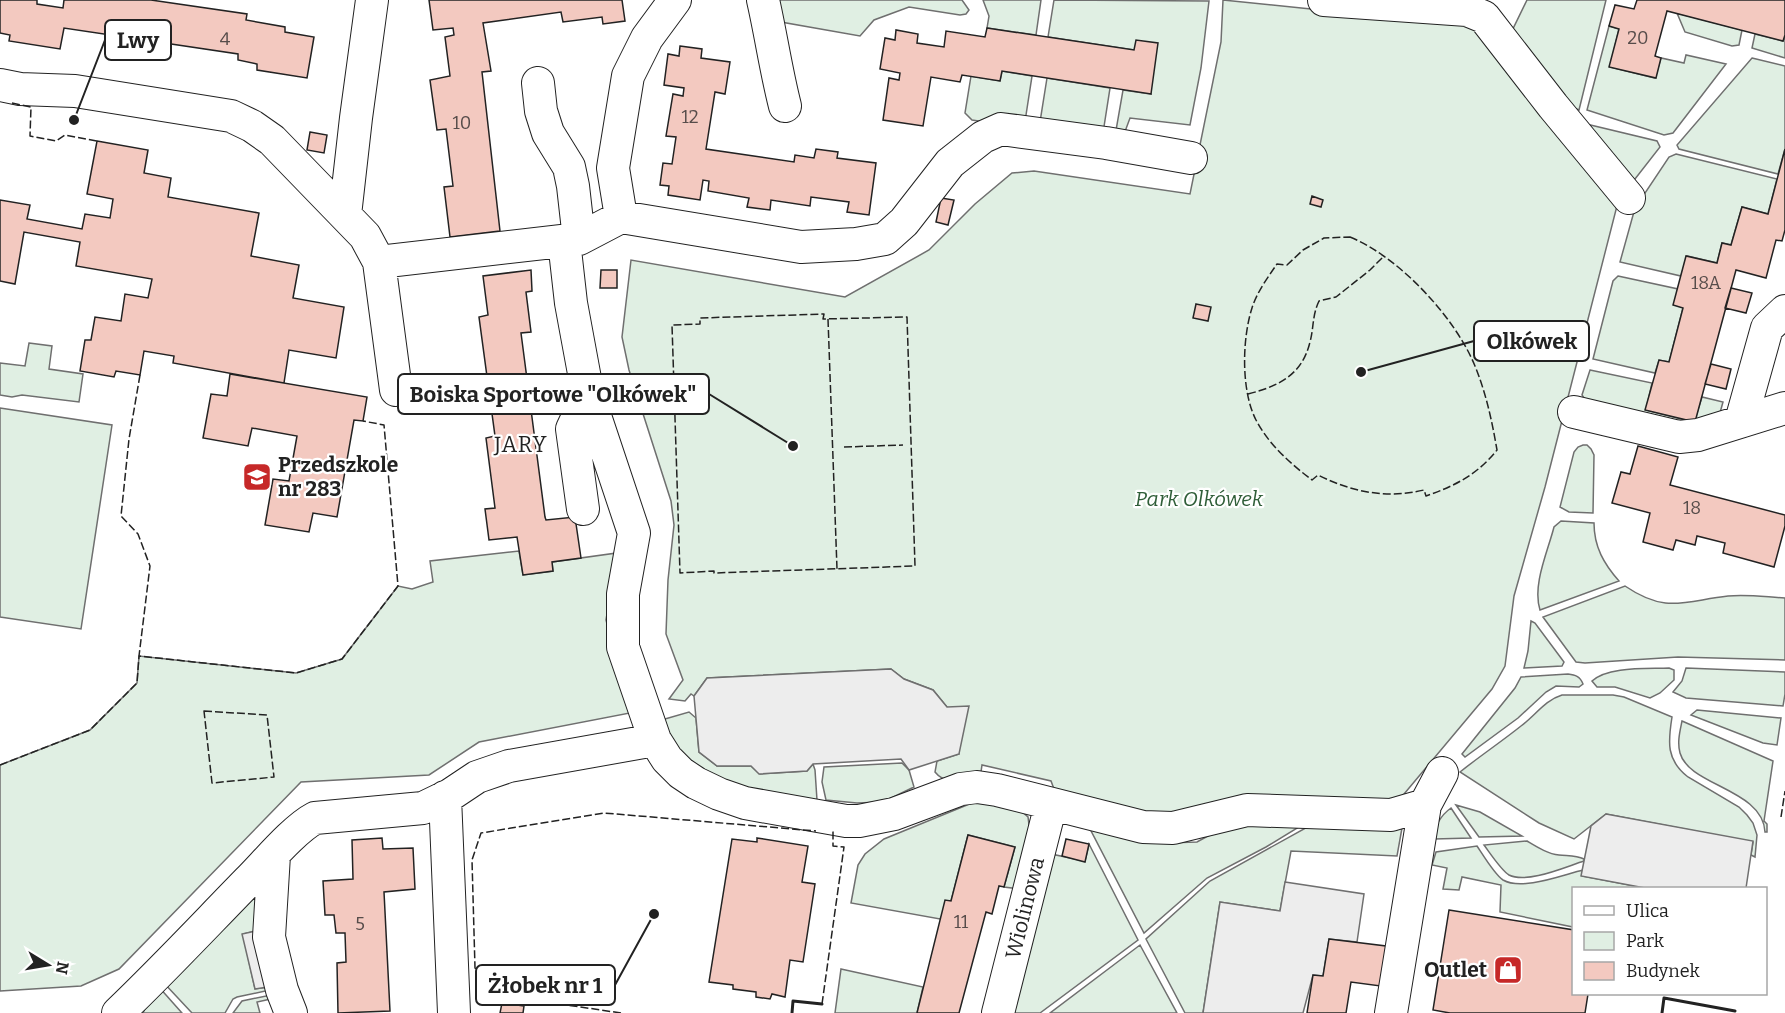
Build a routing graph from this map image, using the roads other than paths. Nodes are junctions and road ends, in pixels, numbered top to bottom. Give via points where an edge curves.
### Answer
1 (372, 0) edge
2 (675, 0) edge
3 (763, 0) edge
4 (1324, 0) edge
5 (1491, 9) edge
6 (538, 83) dead end
7 (0, 85) edge
8 (785, 106) dead end
9 (1191, 158) dead end
10 (1629, 198) dead end
11 (345, 215) junction
12 (621, 217) junction
13 (571, 240) junction
14 (379, 262) junction
15 (1785, 311) edge
16 (396, 390) dead end
17 (588, 395) junction
18 (1785, 408) edge
19 (1574, 412) dead end
20 (1741, 421) junction
21 (583, 509) dead end
22 (655, 740) junction
23 (1442, 773) dead end
24 (446, 797) junction
25 (1051, 804) junction
26 (1425, 805) junction
27 (274, 855) junction
28 (118, 1013) edge
29 (291, 1013) edge
30 (454, 1013) edge
31 (998, 1013) edge
32 (1391, 1013) edge

1 - 11 street
2 - 12 street via 647,38 628,76 613,168
3 - 8 street
4 - 5 street
5 - 10 street via 1553,106
6 - 13 street via 548,133 569,167 573,186
7 - 11 street via 75,91 231,116 272,140
9 - 12 street via 1001,129 983,137 950,163 885,239 855,244 801,247
11 - 14 street via 365,236
12 - 13 street
13 - 14 street
13 - 17 street via 571,303
14 - 16 street
15 - 20 street via 1767,328
17 - 21 street via 572,429
17 - 22 street via 634,533 623,594 622,647
18 - 20 street
19 - 20 street via 1679,437
22 - 24 street via 509,766 477,777
22 - 25 street via 681,773 719,794 846,821 894,814 961,789 977,787
23 - 26 street
24 - 27 street via 423,808 315,818
24 - 30 street
25 - 26 street via 1143,827 1173,828 1247,810 1391,815
25 - 31 street, Wiolinowa
26 - 32 street
27 - 28 street
27 - 29 street via 269,937

